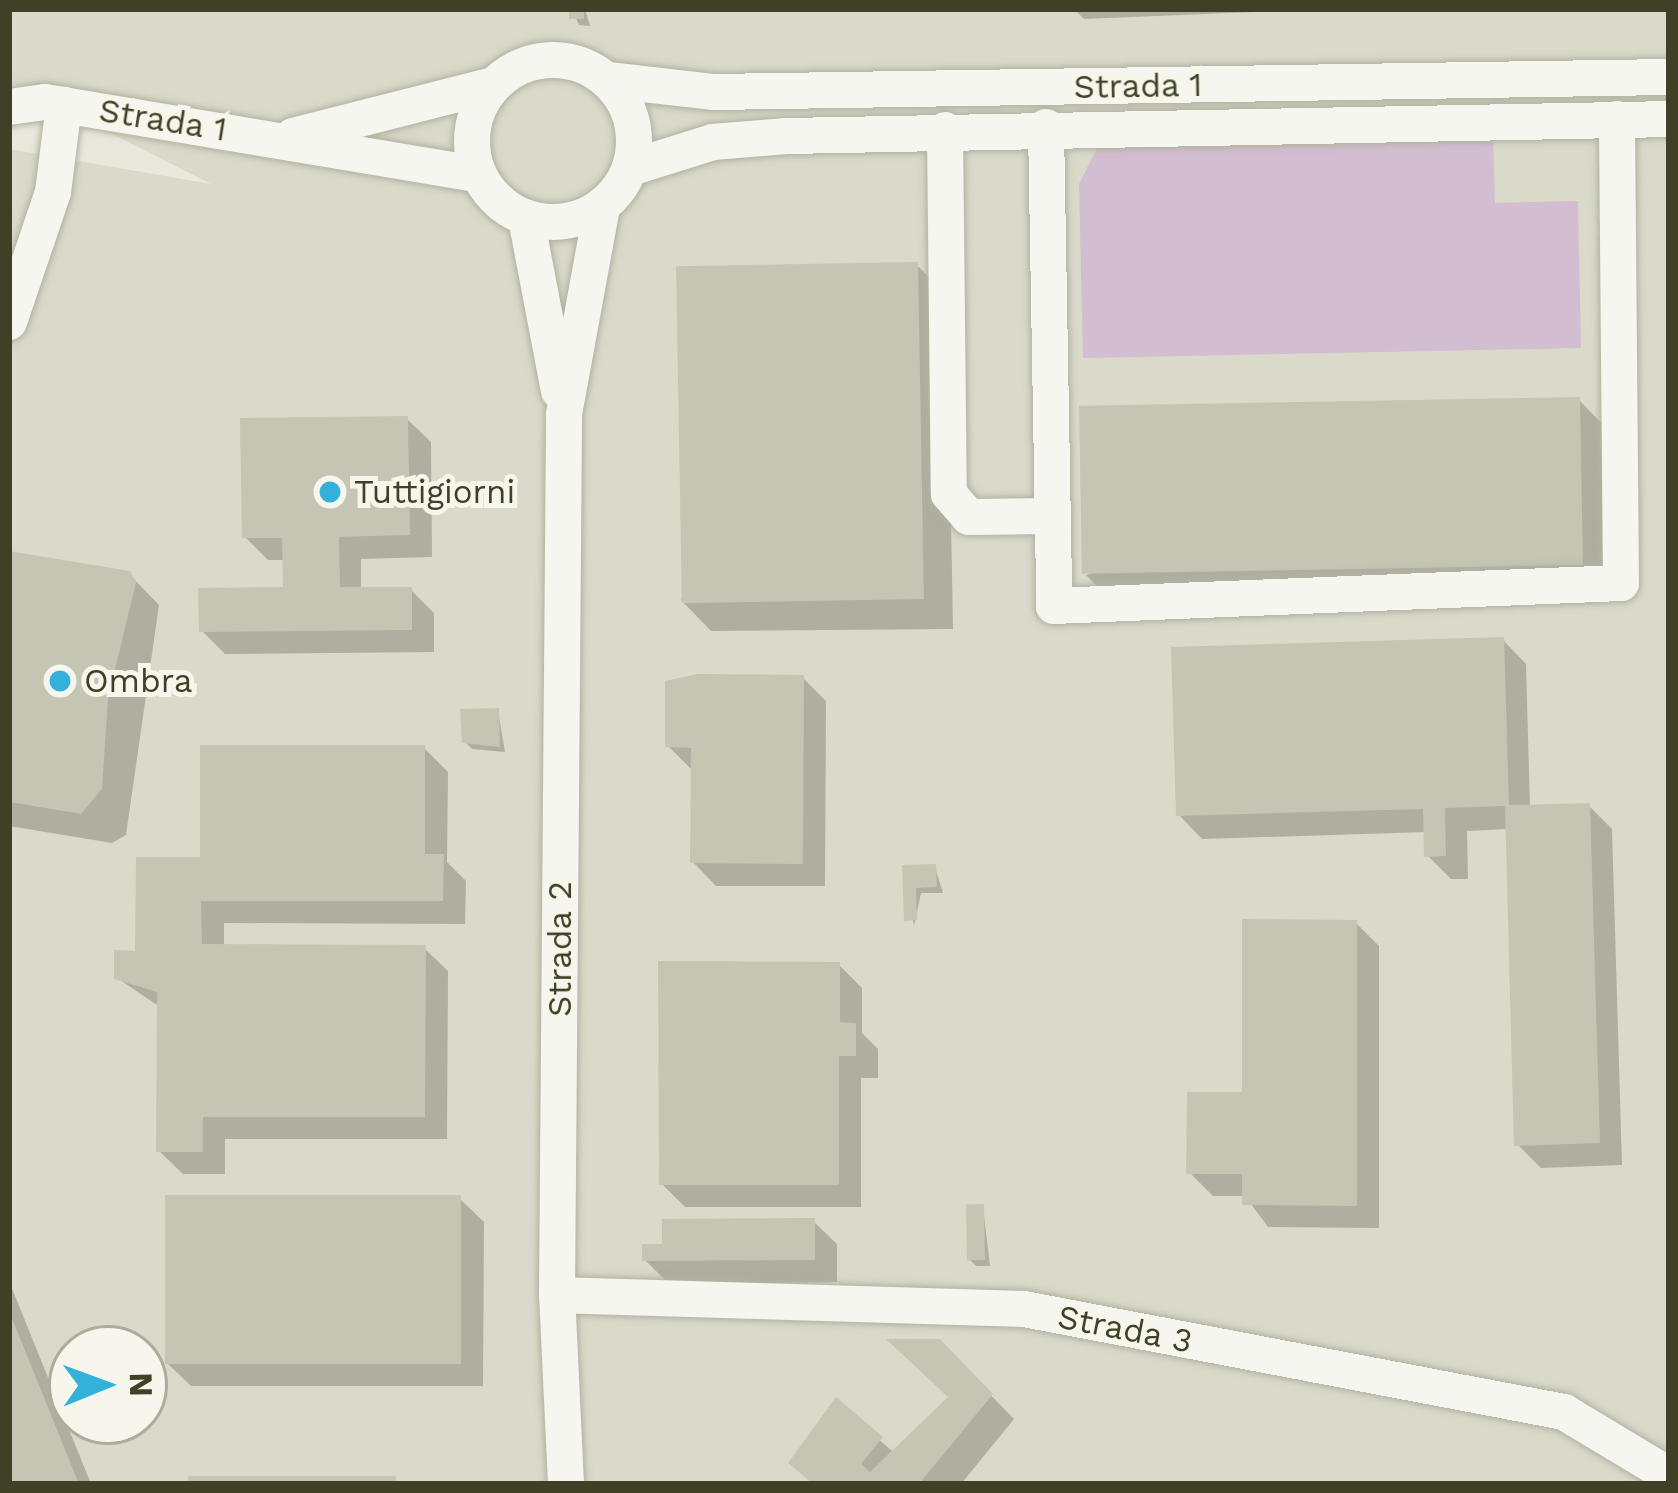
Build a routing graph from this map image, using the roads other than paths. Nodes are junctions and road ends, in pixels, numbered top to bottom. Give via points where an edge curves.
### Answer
1 (1669, 77) edge
2 (608, 80) junction
3 (9, 82) edge
4 (493, 85) junction
5 (40, 104) edge
6 (1617, 119) junction
7 (1669, 119) edge
8 (1046, 127) junction
9 (945, 130) junction
10 (282, 139) junction
11 (630, 168) junction
12 (479, 176) junction
13 (602, 207) junction
14 (526, 218) junction
15 (9, 322) edge
16 (564, 414) junction
17 (1053, 517) junction
18 (557, 1295) junction
19 (1669, 1475) edge
20 (566, 1484) edge

1 - 2 street, Strada 1 via 714,92
2 - 4 street via 550,59
2 - 11 street via 632,122
3 - 5 street, Strada 1
4 - 10 street, Strada 1
4 - 12 street via 472,138
5 - 10 street, Strada 1
5 - 15 street via 53,192
6 - 7 street, Strada 1
6 - 8 street, Strada 1
6 - 17 street via 1621,583 1054,606
8 - 9 street, Strada 1
8 - 17 street
9 - 11 street, Strada 1 via 713,142
9 - 17 street via 949,494 969,518
10 - 12 street, Strada 1
11 - 13 street
12 - 14 street
13 - 14 street via 565,222
13 - 16 street, Strada 2
14 - 16 street, Strada 2
16 - 18 street, Strada 2
18 - 19 street, Strada 3 via 1024,1310 1564,1412
18 - 20 street, Strada 2

